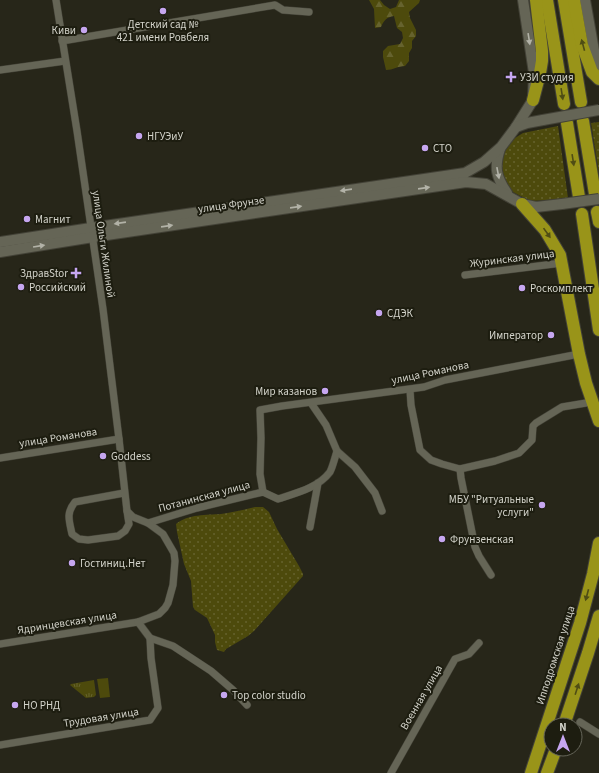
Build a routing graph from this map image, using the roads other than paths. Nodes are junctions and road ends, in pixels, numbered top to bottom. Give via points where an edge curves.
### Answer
1 (56, 0) edge
2 (523, 0) edge
3 (536, 0) edge
4 (547, 0) edge
5 (564, 0) edge
6 (574, 0) edge
7 (585, 0) edge
8 (309, 12) dead end
9 (62, 41) junction
10 (65, 61) junction
11 (0, 70) edge
12 (599, 71) edge
13 (599, 79) edge
14 (533, 100) junction
15 (581, 102) dead end
16 (564, 104) dead end
17 (599, 110) edge
18 (583, 121) dead end
19 (567, 123) dead end
20 (516, 127) junction
21 (501, 147) junction
22 (465, 177) junction
23 (509, 196) junction
24 (579, 197) dead end
25 (597, 197) edge
26 (522, 204) junction
27 (582, 214) dead end
28 (92, 232) junction
29 (0, 242) edge
30 (0, 252) edge
31 (562, 263) junction
32 (465, 275) dead end
33 (599, 330) edge
34 (579, 354) junction
35 (410, 390) junction
36 (311, 403) junction
37 (586, 403) dead end
38 (599, 420) edge
39 (119, 439) junction
40 (337, 451) junction
41 (0, 458) edge
42 (460, 469) junction
43 (318, 482) junction
44 (263, 492) junction
45 (124, 493) junction
46 (127, 511) junction
47 (382, 512) dead end
48 (148, 523) junction
49 (310, 527) dead end
50 (599, 543) edge
51 (491, 575) dead end
52 (599, 616) edge
53 (138, 622) junction
54 (150, 638) junction
55 (480, 643) dead end
56 (0, 644) edge
57 (247, 705) dead end
58 (567, 717) edge
59 (583, 724) edge
60 (599, 734) edge
61 (0, 745) edge
62 (553, 757) edge
63 (390, 773) edge
64 (531, 773) edge
65 (547, 773) edge

1 - 9 street, улица Ольги Жилиной
2 -> 14 main road via 534,73
3 - 14 highway via 542,56
4 -> 16 highway
5 - 15 highway
13 -> 6 highway via 592,72 582,45
7 - 12 main road
8 - 9 street via 283,10 275,4
9 - 10 street, улица Ольги Жилиной
10 - 11 street
10 - 28 street, улица Ольги Жилиной
14 - 20 main road
17 - 20 main road, bridge
18 - 25 highway
19 -> 24 highway
20 - 21 main road
21 - 22 main road
21 -> 23 main road via 496,171 500,184
22 - 23 main road
22 - 28 main road, улица Фрунзе
23 - 26 main road
25 - 26 main road, bridge via 536,207
26 -> 31 highway via 545,230
27 - 33 highway
28 - 29 main road, улица Фрунзе
30 -> 28 main road, улица Фрунзе
28 - 39 street, улица Ольги Жилиной
31 - 32 street, Журинская улица
31 - 34 highway
34 - 35 street, улица Романова via 445,380
34 - 38 highway
35 - 36 street, улица Романова
35 - 42 street via 420,450 431,460
36 - 40 street via 326,425
36 - 44 street, улица Романова via 260,410 260,474
37 - 42 street via 562,406 536,423 533,426 532,440 519,453
39 - 41 street, улица Романова
39 - 45 street, улица Ольги Жилиной
40 - 43 street, Потанинская улица via 331,471
40 - 47 street via 355,467 375,493
42 - 51 street via 475,547
43 - 44 street, Потанинская улица via 314,486 278,499
43 - 49 street
44 - 48 street, Потанинская улица
45 - 46 street
45 - 46 street via 75,502 69,509 72,534 79,539 88,540 118,536 125,531 128,524
46 - 48 street, Ядринцевская улица via 133,517
48 - 53 street, Ядринцевская улица via 163,534 174,553 175,571 171,595 165,608 159,614
50 -> 64 highway, Ипподромская улица via 584,609
58 -> 52 highway
53 - 54 street
53 - 56 street, Ядринцевская улица
54 - 57 street via 173,646 211,671
54 - 61 street, Трудовая улица via 158,708 150,720
55 - 63 street, Военная улица via 469,654 455,659
59 - 60 street
62 - 65 highway

